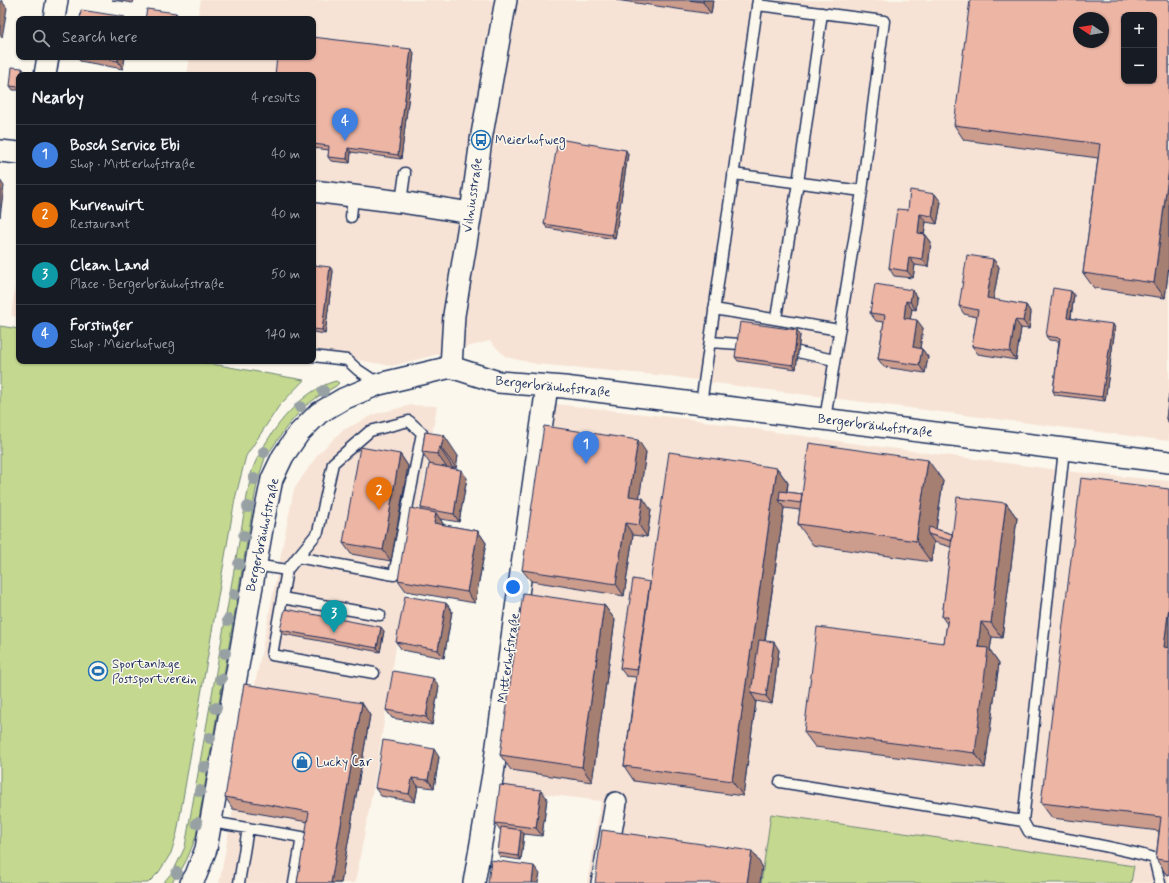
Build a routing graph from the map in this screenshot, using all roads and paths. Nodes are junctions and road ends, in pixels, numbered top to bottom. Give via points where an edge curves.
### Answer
1 (57, 0) edge
2 (506, 0) edge
3 (758, 2) edge
4 (822, 13) junction
5 (54, 16) edge
6 (48, 60) edge
7 (46, 72) edge
8 (0, 151) edge
9 (16, 153) edge
10 (405, 173) dead end
11 (733, 174) junction
12 (798, 183) junction
13 (316, 191) edge
14 (862, 191) junction
15 (353, 196) junction
16 (401, 202) junction
17 (471, 213) junction
18 (351, 217) dead end
19 (714, 309) junction
20 (776, 318) junction
21 (839, 330) junction
22 (710, 342) junction
23 (740, 344) edge
24 (798, 352) dead end
25 (316, 356) edge
26 (834, 360) junction
27 (451, 368) junction
28 (380, 384) junction
29 (547, 386) junction
30 (701, 404) junction
31 (825, 419) junction
32 (1064, 450) junction
33 (1169, 462) edge
34 (297, 557) junction
35 (255, 565) junction
36 (287, 570) junction
37 (282, 598) junction
38 (380, 616) dead end
39 (374, 673) dead end
40 (780, 782) dead end
41 (616, 803) dead end
42 (1023, 821) junction
43 (210, 822) junction
44 (248, 828) junction
45 (191, 883) edge
46 (239, 883) edge
47 (294, 883) edge
48 (474, 883) edge
49 (602, 883) edge
50 (1160, 883) edge

1 - 5 street
2 - 17 street, Vilniusstraße
3 - 4 lane
3 - 11 lane
4 - 12 lane
4 - 14 lane via 884,21
6 - 7 street
8 - 9 street
10 - 16 lane
11 - 12 lane
11 - 19 lane
12 - 14 lane
12 - 20 lane
13 - 15 street
14 - 21 lane
15 - 16 street
15 - 18 lane
16 - 17 street
17 - 27 street, Vilniusstraße via 454,315
19 - 20 lane
19 - 22 lane
20 - 21 lane
21 - 26 lane
22 - 23 lane
22 - 30 lane
24 - 26 lane
25 - 28 lane via 347,360
26 - 31 lane
27 - 28 street, Bergerbräuhofstraße
27 - 29 street, Bergerbräuhofstraße via 498,382
28 - 35 street, Bergerbräuhofstraße via 319,413 283,456 272,479
29 - 30 street, Bergerbräuhofstraße
29 - 48 street, Mitterhofstraße via 493,774
30 - 31 street, Bergerbräuhofstraße
31 - 32 street, Bergerbräuhofstraße
32 - 33 street, Bergerbräuhofstraße
32 - 42 lane
34 - 34 lane via 318,532 333,463 370,431 409,422 422,433 394,575
34 - 36 lane
35 - 36 lane
35 - 43 street, Bergerbräuhofstraße
36 - 37 lane
37 - 38 lane
37 - 39 lane via 272,655
40 - 42 lane
41 - 49 street
42 - 50 lane via 1029,832 1112,847 1154,858
43 - 44 lane
43 - 45 street, Bergerbräuhofstraße via 206,849
44 - 46 lane
44 - 47 lane via 302,837

